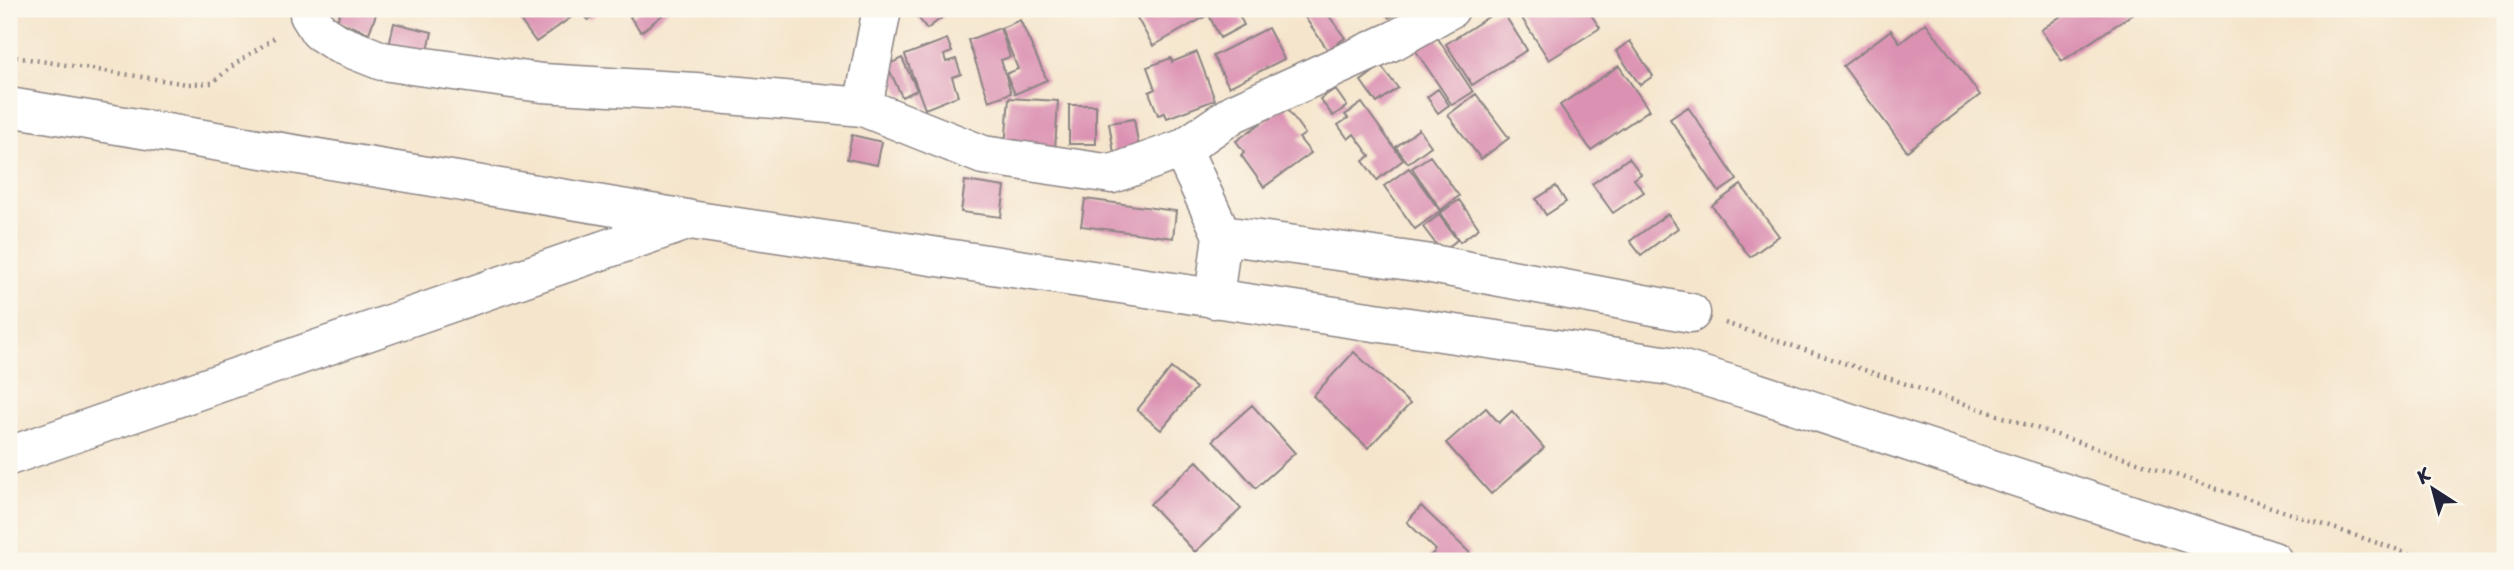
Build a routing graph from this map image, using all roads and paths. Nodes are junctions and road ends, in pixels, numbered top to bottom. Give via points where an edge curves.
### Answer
1 (882, 9) edge
2 (1450, 9) edge
3 (309, 12) edge
4 (9, 56) edge
5 (9, 107) edge
6 (863, 107) junction
7 (1182, 149) junction
8 (690, 220) junction
9 (1222, 234) junction
10 (1214, 299) junction
11 (1691, 313) joint
12 (9, 456) edge
13 (2273, 561) edge
14 (2431, 561) edge

1 - 6 street
2 - 7 street via 1395,40 1234,113
3 - 4 path via 212,83 187,84
3 - 6 street via 319,31 382,61 542,83
5 - 8 street
6 - 7 street via 983,155 1112,174
7 - 9 street
8 - 10 street
8 - 12 street
9 - 10 street
9 - 11 street via 1432,264
10 - 13 street via 1670,366
11 - 14 path

